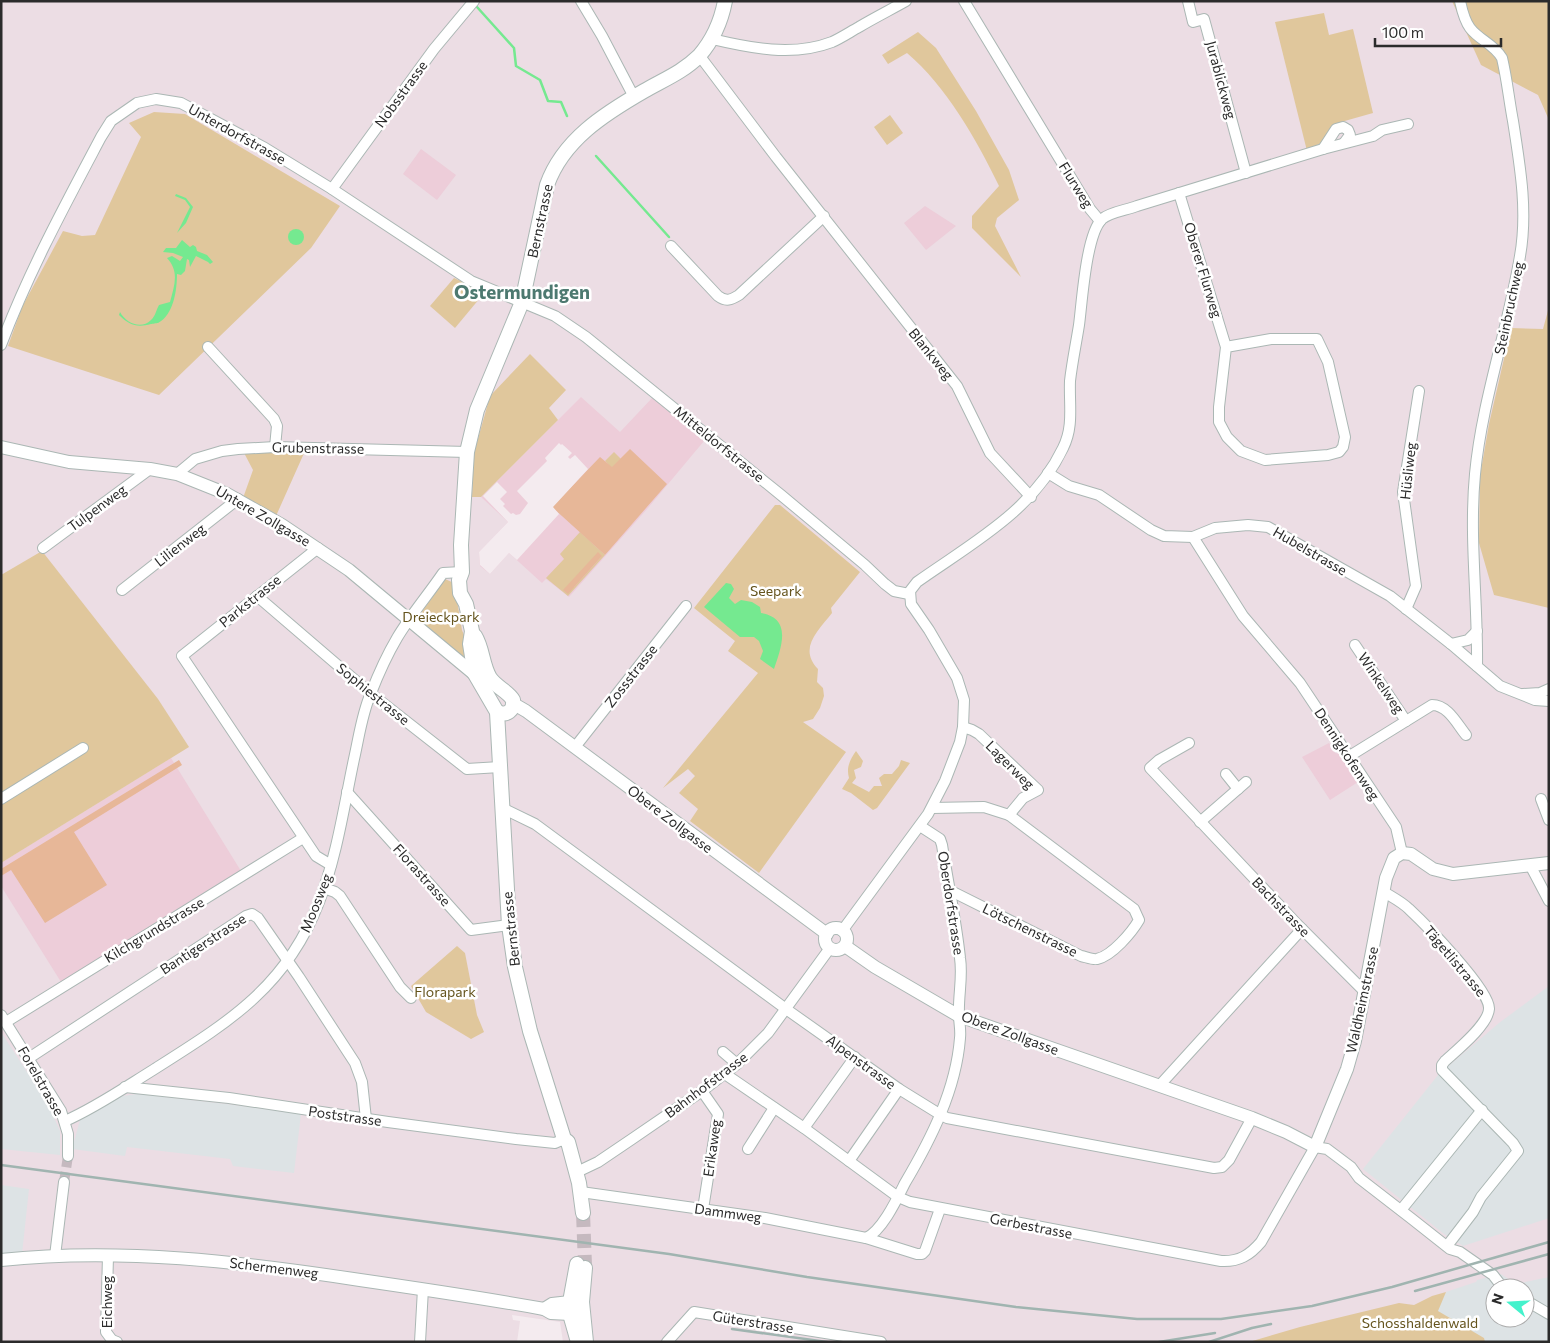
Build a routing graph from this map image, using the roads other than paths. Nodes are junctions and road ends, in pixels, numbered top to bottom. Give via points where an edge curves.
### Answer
1 (474, 1) edge
2 (581, 1) edge
3 (725, 1) edge
4 (906, 1) edge
5 (964, 1) edge
6 (1188, 1) edge
7 (1460, 1) edge
8 (712, 39) junction
9 (699, 55) junction
10 (634, 97) junction
11 (1408, 124) dead end
12 (1344, 143) junction
13 (1323, 149) junction
14 (1246, 173) junction
15 (332, 189) junction
16 (1179, 193) junction
17 (824, 216) junction
18 (1100, 221) junction
19 (671, 246) dead end
20 (522, 302) junction
21 (1, 345) edge
22 (208, 347) dead end
23 (1226, 347) junction
24 (1419, 391) dead end
25 (1, 447) edge
26 (275, 447) junction
27 (467, 452) junction
28 (150, 469) junction
29 (1048, 473) junction
30 (177, 474) junction
31 (1031, 496) junction
32 (238, 499) junction
33 (1193, 537) junction
34 (43, 548) dead end
35 (318, 548) junction
36 (462, 572) junction
37 (122, 590) dead end
38 (909, 594) junction
39 (257, 596) junction
40 (686, 606) dead end
41 (1406, 609) junction
42 (410, 620) junction
43 (1477, 631) junction
44 (1450, 644) junction
45 (1355, 645) dead end
46 (1477, 666) junction
47 (477, 668) junction
48 (1549, 690) edge
49 (505, 693) junction
50 (370, 694) junction
51 (1522, 694) junction
52 (1549, 701) edge
53 (514, 704) junction
54 (495, 708) junction
55 (1406, 721) junction
56 (964, 727) junction
57 (1466, 735) dead end
58 (1189, 743) dead end
59 (575, 747) junction
60 (82, 748) dead end
61 (1348, 757) junction
62 (500, 767) junction
63 (1226, 774) dead end
64 (347, 792) junction
65 (1, 799) edge
66 (1541, 799) dead end
67 (502, 808) junction
68 (932, 808) junction
69 (1009, 815) junction
70 (1549, 820) edge
71 (1200, 822) junction
72 (920, 826) junction
73 (303, 838) junction
74 (1402, 853) junction
75 (1549, 863) edge
76 (331, 865) junction
77 (1530, 866) junction
78 (324, 888) junction
79 (949, 890) junction
80 (1384, 892) junction
81 (1549, 901) edge
82 (509, 925) junction
83 (1302, 929) junction
84 (842, 930) junction
85 (827, 934) junction
86 (845, 946) junction
87 (830, 948) junction
88 (288, 962) junction
89 (1364, 991) junction
90 (412, 998) dead end
91 (786, 1009) junction
92 (959, 1016) junction
93 (3, 1019) edge
94 (724, 1052) dead end
95 (855, 1056) junction
96 (29, 1058) junction
97 (737, 1064) junction
98 (725, 1074) junction
99 (1159, 1086) junction
100 (125, 1087) junction
101 (899, 1089) junction
102 (702, 1091) junction
103 (774, 1108) junction
104 (1482, 1110) junction
105 (940, 1115) junction
106 (1252, 1118) junction
107 (366, 1119) junction
108 (65, 1121) junction
109 (804, 1128) junction
110 (564, 1140) junction
111 (1315, 1147) junction
112 (748, 1149) dead end
113 (68, 1156) tunnel mouth
114 (849, 1161) junction
115 (573, 1174) junction
116 (64, 1182) tunnel mouth
117 (581, 1192) junction
118 (898, 1196) junction
119 (703, 1209) junction
120 (940, 1209) junction
121 (1401, 1210) junction
122 (870, 1236) junction
123 (1448, 1247) junction
124 (55, 1256) junction
125 (108, 1256) junction
126 (1, 1260) edge
127 (581, 1265) tunnel mouth
128 (1496, 1278) edge
129 (423, 1289) junction
130 (1535, 1306) edge
131 (577, 1311) junction
132 (1549, 1314) edge
133 (117, 1342) edge
134 (420, 1342) edge
135 (578, 1342) edge
136 (586, 1342) edge
137 (667, 1342) edge
138 (881, 1342) edge

1 - 15 street, Nobsstrasse via 434,49
2 - 10 street
3 - 8 main road, Bernstrasse
4 - 8 street via 824,44 779,50
5 - 18 street, Flurweg
6 - 14 street, Jurablickweg via 1193,22 1204,19
7 - 43 street, Steinbruchweg via 1471,29 1494,47 1502,58 1524,202 1520,255 1475,473 1473,517
8 - 9 main road, Bernstrasse
9 - 10 main road, Bernstrasse via 678,73
9 - 17 street, Blankweg
10 - 20 main road, Bernstrasse via 583,132 552,170
11 - 12 street
12 - 13 street
12 - 13 street via 1350,135 1343,127 1336,129
13 - 14 street
14 - 16 street
15 - 20 street, Unterdorfstrasse via 471,281
15 - 21 street, Unterdorfstrasse via 181,103 156,99 136,103 111,121 100,137 43,249
16 - 18 street
16 - 23 street, Oberer Flurweg
17 - 19 street via 739,296 730,300 718,296
17 - 31 street, Blankweg via 957,386 990,453
18 - 29 street, Flurweg via 1090,251 1071,373 1071,420 1066,442
20 - 27 main road, Bernstrasse via 477,410
20 - 38 street, Mitteldorfstrasse via 555,316 586,337 781,495 884,584
22 - 26 street via 274,419 277,426
23 - 23 street, Oberer Flurweg via 1271,339 1317,340 1328,362 1345,437 1344,447 1328,455 1265,460 1241,451 1227,437 1220,422
24 - 41 street, Hüsliweg via 1403,492 1416,586
25 - 28 street, Untere Zollgasse via 69,462
26 - 27 street, Grubenstrasse
26 - 30 street, Grubenstrasse via 213,453 191,461
27 - 36 main road, Bernstrasse via 460,546
28 - 30 street, Untere Zollgasse
28 - 34 street, Tulpenweg
29 - 31 street, Flurweg
29 - 33 street, Hubelstrasse via 1069,486 1099,495 1157,534
30 - 32 street, Untere Zollgasse
31 - 38 street via 1011,515 914,584
32 - 35 street, Untere Zollgasse
32 - 37 street, Lilienweg
33 - 41 street, Hubelstrasse via 1215,528 1268,527 1390,596
33 - 61 street, Dennigkofenweg via 1243,616 1300,683
35 - 39 street, Parkstrasse
35 - 42 street, Untere Zollgasse
36 - 42 street, Moosweg via 443,574
36 - 47 main road, Bernstrasse via 468,579 466,604 472,631 470,644
38 - 56 street via 912,608 938,645 961,688
39 - 50 street, Sophiestrasse
39 - 73 street, Parkstrasse via 182,656
40 - 59 street, Zossstrasse
41 - 44 street, Hubelstrasse
42 - 47 street, Untere Zollgasse via 459,660
42 - 50 street, Moosweg via 397,638
43 - 44 street via 1468,640
43 - 46 street, Steinbruchweg
44 - 46 street, Hubelstrasse
45 - 55 street, Winkelweg
46 - 51 street, Hubelstrasse via 1500,686
47 - 49 main road
47 - 54 main road, Bernstrasse
48 - 51 street, Hubelstrasse
49 - 53 main road via 512,697
49 - 54 main road via 496,696
50 - 62 street, Sophiestrasse via 467,769
50 - 64 street, Moosweg
51 - 52 street, Hubelstrasse via 1535,700
53 - 54 main road via 508,713 503,714
53 - 59 street, Obere Zollgasse
54 - 62 main road, Bernstrasse
55 - 57 street, Winkelweg via 1432,705 1438,705
55 - 61 street, Winkelweg
56 - 68 street
56 - 69 street, Lagerweg via 979,734 1038,790 1023,798
58 - 71 street, Bachstrasse via 1150,768
59 - 85 street, Obere Zollgasse
60 - 65 street
61 - 74 street, Dennigkofenweg via 1396,827
62 - 67 main road, Bernstrasse
63 - 71 street via 1242,785
64 - 76 street, Moosweg
64 - 82 street, Florastrasse via 471,930
66 - 70 street
67 - 82 main road, Bernstrasse
67 - 91 street, Alpenstrasse via 535,824
68 - 69 street via 984,808
68 - 72 street
69 - 79 street, Lötschenstrasse via 1134,909 1139,920 1133,931 1107,955 1096,960 1081,956
71 - 83 street, Bachstrasse
72 - 79 street, Oberdorfstrasse via 940,841
72 - 84 street
73 - 76 street via 316,856
73 - 93 street, Kilchgrundstrasse
74 - 77 street via 1411,854 1428,867 1447,874
74 - 80 street, Waldheimstrasse via 1393,860
75 - 77 street
76 - 78 street, Moosweg
77 - 81 street
78 - 88 street, Moosweg via 312,920
78 - 90 street via 340,896 400,987
79 - 92 street, Oberdorfstrasse via 960,958
80 - 89 street, Waldheimstrasse
80 - 104 street, Tägetlistrasse via 1408,908 1486,996 1488,1016 1442,1065 1442,1070
82 - 110 main road, Bernstrasse via 524,1007
83 - 89 street, Bachstrasse
83 - 99 street
84 - 85 street via 834,929
84 - 86 street via 847,939
85 - 87 street via 826,942
86 - 87 street via 839,950
86 - 92 street, Obere Zollgasse
87 - 91 street, Bahnhofstrasse
88 - 96 street, Bantigerstrasse via 258,918 248,914
88 - 100 street, Moosweg via 265,989 233,1017
88 - 107 street, Bantigerstrasse via 355,1063 362,1082
89 - 111 street, Waldheimstrasse via 1347,1069
91 - 95 street, Alpenstrasse
91 - 97 street, Bahnhofstrasse via 760,1042
92 - 99 street, Obere Zollgasse
92 - 105 street, Oberdorfstrasse via 957,1060
93 - 96 street, Forelstrasse
94 - 97 street
95 - 101 street, Alpenstrasse
95 - 109 street
96 - 108 street, Forelstrasse
97 - 98 street, Bahnhofstrasse
98 - 102 street, Bahnhofstrasse
98 - 103 street, Gerbestrasse
99 - 106 street, Obere Zollgasse
100 - 107 street, Poststrasse via 229,1098
100 - 108 street, Moosweg
101 - 105 street, Alpenstrasse
101 - 114 street
102 - 115 street, Bahnhofstrasse via 598,1162
102 - 119 street, Erikaweg via 718,1114
103 - 109 street, Gerbestrasse
103 - 112 street
104 - 121 street
104 - 123 street, Tägetlistrasse via 1518,1151 1481,1197
105 - 106 street, Alpenstrasse via 1214,1168 1222,1167 1229,1160
105 - 118 street, Oberdorfstrasse
106 - 111 street, Obere Zollgasse
107 - 110 street, Poststrasse via 555,1143
108 - 113 street
109 - 114 street, Gerbestrasse
110 - 115 main road, Bernstrasse via 562,1146
111 - 120 street, Gerbestrasse via 1261,1242 1240,1260 1230,1262
111 - 121 street, Obere Zollgasse via 1327,1149
114 - 118 street, Gerbestrasse
115 - 117 main road, Bernstrasse
115 - 117 main road, Bernstrasse via 579,1213
116 - 124 street
117 - 119 street, Dammweg
118 - 120 street, Gerbestrasse
118 - 122 street, Oberdorfstrasse
119 - 122 street, Dammweg
120 - 122 street, Dammweg via 922,1254
121 - 123 street, Obere Zollgasse
123 - 128 street, Obere Zollgasse
124 - 125 street, Schermenweg
124 - 126 street, Schermenweg
125 - 129 street, Schermenweg via 246,1263
125 - 133 street, Eichweg via 106,1332
127 - 131 main road
129 - 131 street, Schermenweg via 544,1308 551,1313
129 - 134 street
130 - 132 street
131 - 135 main road
131 - 136 main road
137 - 138 street, Güterstrasse via 694,1312

